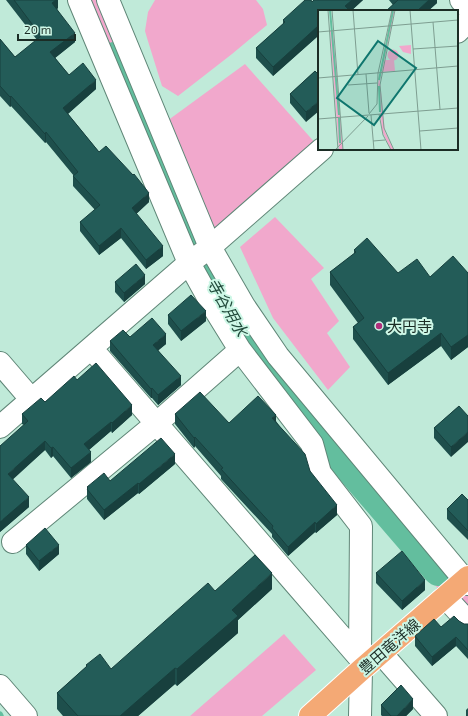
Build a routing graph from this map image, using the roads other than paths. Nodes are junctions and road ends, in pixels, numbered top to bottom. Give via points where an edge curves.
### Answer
1 (79, 0) edge
2 (108, 0) edge
3 (461, 0) edge
4 (468, 8) edge
5 (468, 22) edge
6 (458, 31) edge
7 (321, 150) edge
8 (210, 247) junction
9 (190, 262) junction
10 (92, 348) junction
11 (240, 350) junction
12 (0, 363) edge
13 (31, 399) junction
14 (157, 423) junction
15 (0, 427) edge
16 (13, 542) dead end
17 (467, 580) edge
18 (445, 597) junction
19 (468, 622) edge
20 (367, 661) junction
21 (0, 686) edge
22 (26, 716) edge
23 (310, 716) edge
24 (360, 716) edge
25 (436, 716) edge

1 - 9 street
2 - 8 street
3 - 4 street
5 - 6 street
7 - 8 street
8 - 9 street
8 - 17 street via 244,306 278,356
9 - 10 street
9 - 11 street
10 - 13 street
10 - 14 street
11 - 14 street
11 - 20 street via 312,444 320,473 361,526
12 - 13 street
13 - 15 street
14 - 16 street
14 - 20 street
17 - 18 main road, 豊田竜洋線
18 - 19 street
18 - 20 main road, 豊田竜洋線
20 - 23 main road, 豊田竜洋線
20 - 24 street
20 - 25 street
21 - 22 street

